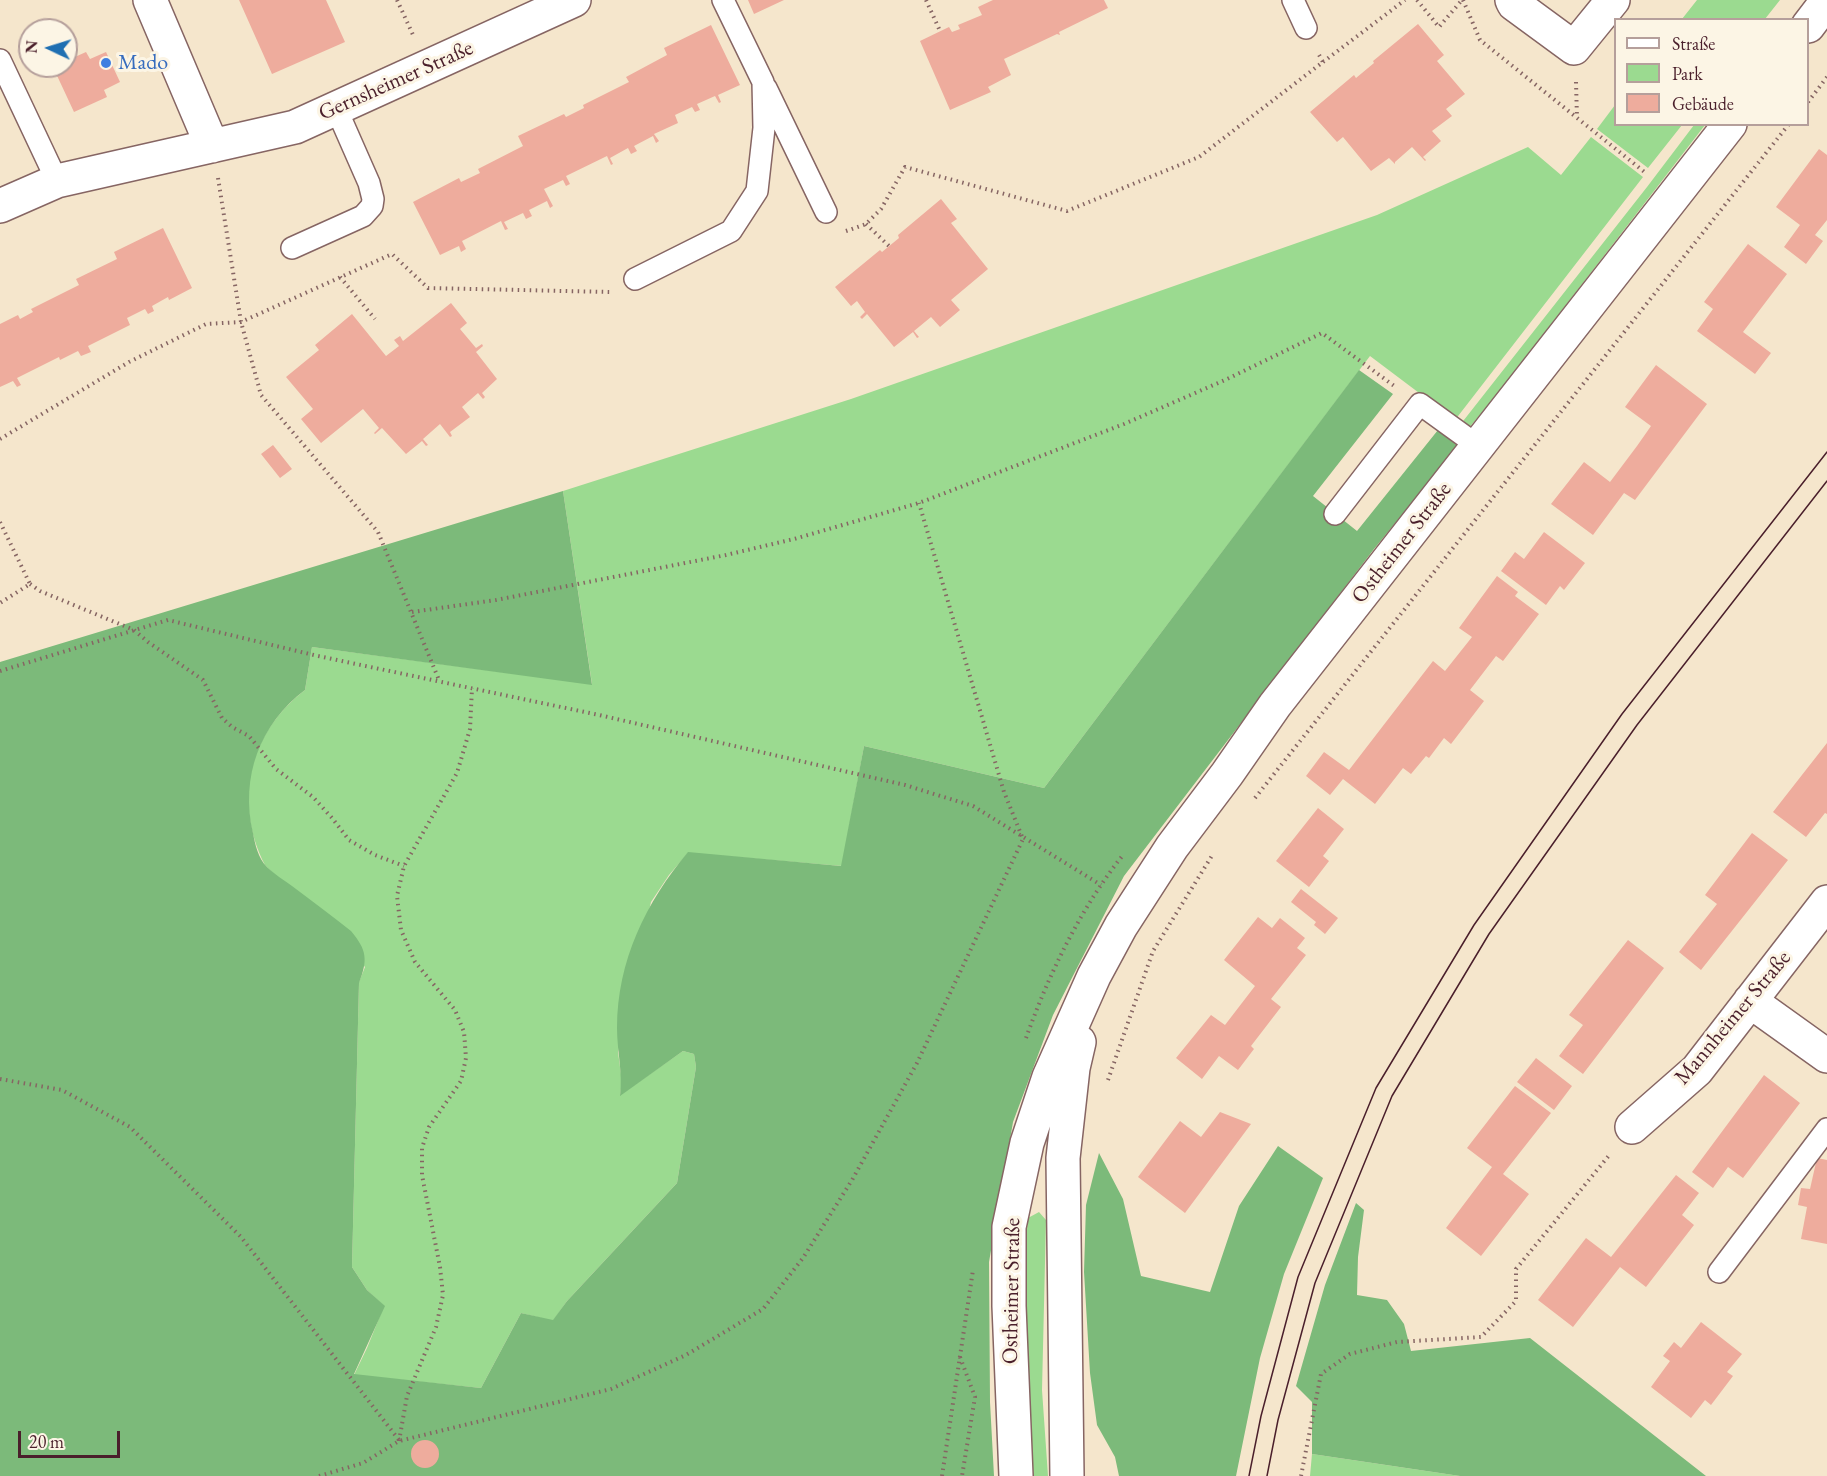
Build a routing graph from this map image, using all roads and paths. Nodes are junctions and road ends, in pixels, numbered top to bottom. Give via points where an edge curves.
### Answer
1 (150, 0) edge
2 (574, 0) edge
3 (723, 0) edge
4 (926, 0) edge
5 (1293, 0) edge
6 (1405, 0) edge
7 (1417, 0) edge
8 (1462, 0) edge
9 (1512, 0) edge
10 (1613, 0) edge
11 (1827, 1) edge
12 (1809, 25) edge
13 (1306, 28) joint
14 (940, 31) dead end
15 (0, 60) edge
16 (1323, 62) junction
17 (1827, 77) edge
18 (763, 82) junction
19 (1809, 101) edge
20 (336, 108) junction
21 (1728, 126) edge
22 (1787, 126) edge
23 (212, 146) junction
24 (1649, 176) dead end
25 (57, 181) junction
26 (0, 206) edge
27 (826, 212) dead end
28 (867, 224) junction
29 (837, 234) dead end
30 (890, 246) dead end
31 (292, 248) dead end
32 (340, 277) junction
33 (635, 279) joint
34 (375, 319) dead end
35 (241, 322) junction
36 (1420, 405) junction
37 (0, 439) edge
38 (1478, 446) junction
39 (920, 503) junction
40 (1335, 514) dead end
41 (0, 522) edge
42 (30, 584) junction
43 (0, 603) edge
44 (412, 612) junction
45 (134, 630) junction
46 (0, 671) edge
47 (440, 681) junction
48 (472, 688) junction
49 (1249, 806) dead end
50 (1023, 839) junction
51 (1213, 853) dead end
52 (404, 866) junction
53 (1827, 902) edge
54 (1132, 909) junction
55 (1094, 976) junction
56 (1750, 1001) junction
57 (1827, 1056) edge
58 (0, 1079) edge
59 (1105, 1088) dead end
60 (1632, 1127) joint
61 (1827, 1129) edge
62 (1011, 1215) junction
63 (1063, 1218) junction
64 (1719, 1272) dead end
65 (399, 1441) junction
66 (319, 1476) edge
67 (942, 1476) edge
68 (962, 1476) edge
69 (1016, 1476) edge
70 (1067, 1476) edge
71 (1301, 1476) edge

1 - 23 main road
2 - 20 main road, Gernsheimer Straße
3 - 18 lane
4 - 14 path
5 - 13 lane
6 - 16 path
7 - 8 path via 1438,27
8 - 24 path via 1480,40
9 - 10 main road via 1574,48
11 - 12 main road
13 - 16 path
15 - 25 lane
16 - 28 path via 1199,157 1067,211 905,167 881,209
17 - 19 path
18 - 27 lane
18 - 33 lane via 764,128 757,191 730,231
20 - 23 main road, Gernsheimer Straße via 295,127
20 - 31 lane via 369,183 372,206 363,216
21 - 38 main road, Ostheimer Straße
22 - 49 path
23 - 25 main road, Gernsheimer Straße
23 - 35 path
25 - 26 main road, Gernsheimer Straße
28 - 29 path
28 - 30 path
32 - 33 path via 392,254 428,288 611,293
32 - 34 path
32 - 35 path
35 - 37 path via 206,324 129,362
35 - 44 path via 261,395 378,532
36 - 38 lane
36 - 39 path via 1322,333 1124,424
36 - 40 lane
38 - 54 main road, Ostheimer Straße via 1275,705
39 - 44 path via 726,555 496,600
39 - 50 path via 1004,792
41 - 42 path
42 - 43 path
42 - 45 path
44 - 47 path
45 - 46 path
45 - 47 path via 168,620
45 - 52 path via 202,680 222,718 249,736 276,769 313,797 349,840
47 - 48 path
48 - 50 path via 905,785 973,806
48 - 52 path via 470,729 457,773
50 - 54 path
50 - 65 path via 917,1063 803,1258 763,1309 686,1355 611,1389
51 - 59 path via 1153,951
52 - 65 path via 397,896 401,930 415,962 455,1010 464,1032 466,1058 461,1081 429,1127 422,1148 422,1175 443,1294 436,1327 407,1396
53 - 56 main road, Mannheimer Straße
54 - 55 main road, Ostheimer Straße
55 - 62 main road, Ostheimer Straße via 1049,1077 1027,1143
55 - 63 main road, Ostheimer Straße via 1073,1068 1063,1158
56 - 57 main road
56 - 60 main road, Mannheimer Straße via 1697,1070
58 - 65 path via 62,1090 130,1127 241,1237
60 - 71 path via 1516,1269 1516,1301 1481,1337 1397,1342 1350,1354 1321,1374
61 - 64 lane
62 - 63 main road via 1038,1206 1052,1209
62 - 69 main road, Ostheimer Straße via 1008,1306
63 - 70 main road, Ostheimer Straße
65 - 66 path via 363,1463
67 - 68 path via 959,1357 975,1397

